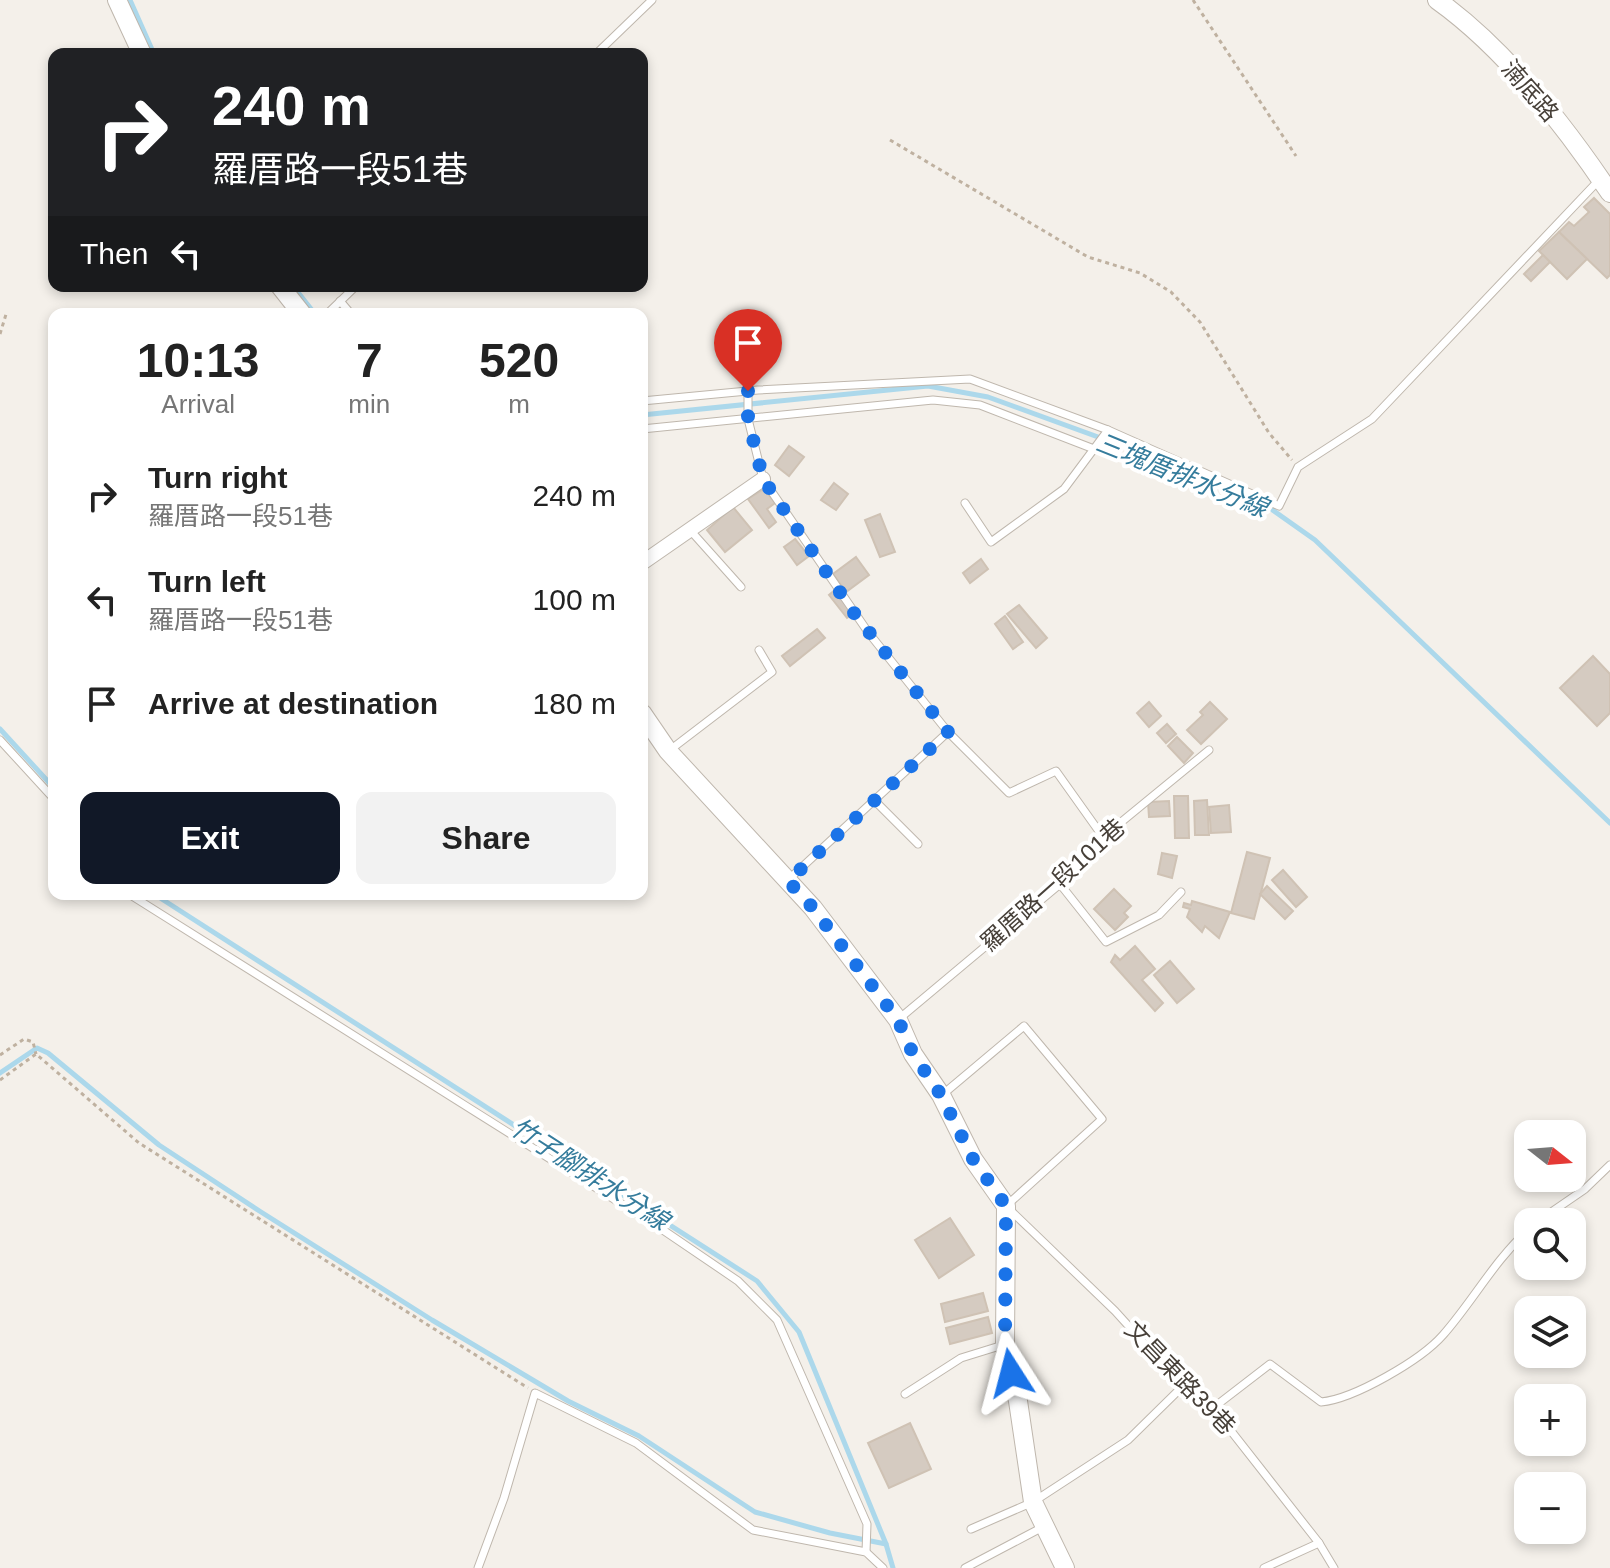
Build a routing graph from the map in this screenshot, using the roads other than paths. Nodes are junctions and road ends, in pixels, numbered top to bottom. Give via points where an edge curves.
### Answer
1 (117, 0) edge
2 (652, 0) edge
3 (1437, 0) edge
4 (139, 48) edge
5 (602, 48) edge
6 (1605, 186) edge
7 (285, 292) edge
8 (350, 292) edge
9 (340, 301) junction
10 (297, 308) edge
11 (333, 308) edge
12 (346, 308) edge
13 (748, 394) junction
14 (648, 401) edge
15 (748, 415) junction
16 (648, 428) edge
17 (1108, 430) junction
18 (1094, 449) junction
19 (763, 479) junction
20 (965, 503) dead end
21 (690, 530) junction
22 (648, 559) edge
23 (741, 587) dead end
24 (759, 650) dead end
25 (648, 722) edge
26 (948, 732) junction
27 (0, 740) edge
28 (1209, 750) dead end
29 (668, 751) junction
30 (48, 792) edge
31 (874, 800) junction
32 (1103, 837) junction
33 (918, 844) dead end
34 (788, 881) junction
35 (1060, 884) junction
36 (1181, 892) dead end
37 (139, 900) edge
38 (898, 1020) junction
39 (941, 1095) junction
40 (1610, 1165) edge
41 (1006, 1206) junction
42 (1557, 1208) edge
43 (1514, 1243) edge
44 (1005, 1345) junction
45 (1183, 1386) junction
46 (905, 1394) dead end
47 (1213, 1408) junction
48 (1033, 1502) junction
49 (1043, 1527) junction
50 (971, 1529) dead end
51 (1319, 1543) junction
52 (866, 1552) junction
53 (478, 1568) edge
54 (883, 1568) edge
55 (965, 1568) edge
56 (1065, 1568) edge
57 (1264, 1568) edge
58 (1334, 1568) edge

1 - 4 street
2 - 5 lane
3 - 6 street, 湳底路 via 1469,23 1548,110
6 - 17 lane via 1372,419 1298,467 1279,506
7 - 10 street
8 - 9 lane
9 - 11 lane
9 - 12 lane
13 - 14 lane
13 - 15 lane
13 - 17 lane via 970,379
15 - 16 lane
15 - 18 lane via 933,400 980,405
15 - 19 lane
17 - 18 lane
18 - 20 lane via 1064,489 991,542
19 - 21 street
19 - 26 lane via 854,613
21 - 22 street
21 - 23 lane
24 - 29 lane via 772,672
25 - 29 street
26 - 31 lane
26 - 32 lane via 1009,793 1056,771
27 - 30 lane
28 - 32 lane, 羅厝路一段101巷
29 - 34 street
31 - 33 lane
31 - 34 lane
32 - 35 lane, 羅厝路一段101巷
34 - 38 street
35 - 36 lane via 1106,942 1159,915
35 - 38 lane, 羅厝路一段101巷
37 - 52 lane via 738,1281 777,1320 867,1524
38 - 39 street
39 - 41 street via 973,1159
39 - 41 lane via 1024,1026 1102,1119
40 - 42 lane
41 - 44 street
41 - 45 lane, 文昌東路39巷 via 1115,1311
43 - 47 lane via 1441,1337 1375,1384 1338,1401 1321,1402 1270,1364
44 - 46 lane via 961,1358
44 - 48 street
45 - 47 lane, 文昌東路39巷
45 - 48 lane via 1128,1440
47 - 51 lane, 文昌東路39巷
48 - 49 street
48 - 50 lane
49 - 55 lane
49 - 56 street
51 - 57 lane
51 - 58 lane, 文昌東路39巷
52 - 53 lane via 753,1530 636,1443 535,1393
52 - 54 lane

